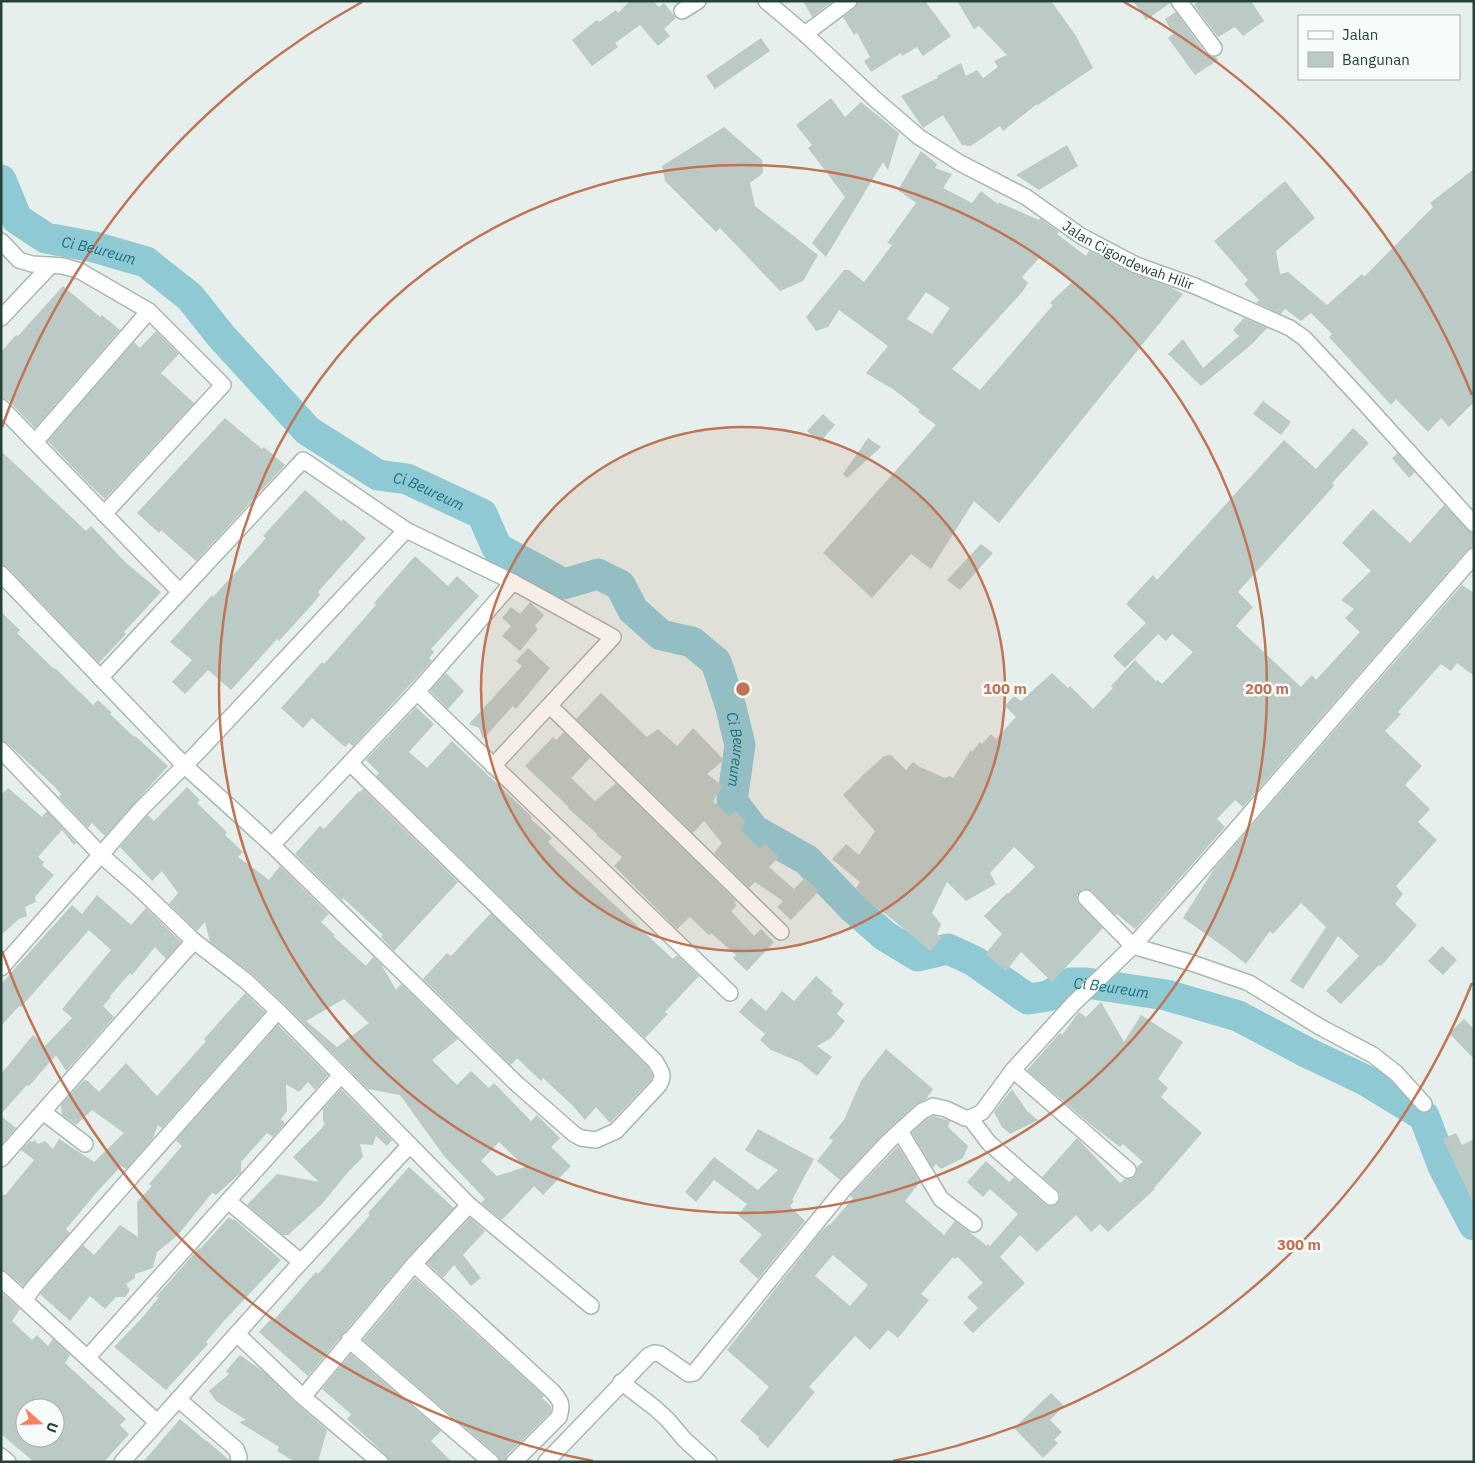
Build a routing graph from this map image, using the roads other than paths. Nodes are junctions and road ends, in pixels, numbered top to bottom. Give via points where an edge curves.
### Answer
1 (698, 1) edge
2 (766, 1) edge
3 (849, 1) edge
4 (1178, 1) edge
5 (682, 11) dead end
6 (805, 34) junction
7 (1214, 48) dead end
8 (1, 242) edge
9 (51, 265) junction
10 (149, 311) junction
11 (1, 318) edge
12 (1, 407) edge
13 (35, 442) junction
14 (104, 514) junction
15 (1474, 524) edge
16 (406, 530) junction
17 (1474, 556) edge
18 (1, 574) edge
19 (513, 582) junction
20 (180, 592) junction
21 (100, 678) junction
22 (417, 692) junction
23 (550, 706) junction
24 (2, 753) edge
25 (350, 763) junction
26 (185, 766) junction
27 (493, 766) junction
28 (272, 845) junction
29 (101, 855) junction
30 (1086, 898) dead end
31 (781, 932) dead end
32 (194, 940) junction
33 (1133, 946) junction
34 (1, 968) edge
35 (730, 993) dead end
36 (278, 1011) junction
37 (1013, 1070) junction
38 (341, 1076) junction
39 (1424, 1104) dead end
40 (44, 1112) junction
41 (970, 1118) junction
42 (900, 1131) junction
43 (85, 1144) dead end
44 (410, 1145) junction
45 (1, 1159) edge
46 (1128, 1170) dead end
47 (1051, 1197) dead end
48 (228, 1201) junction
49 (469, 1205) junction
50 (974, 1224) dead end
51 (301, 1262) junction
52 (414, 1264) junction
53 (1, 1279) edge
54 (25, 1300) junction
55 (591, 1306) dead end
56 (237, 1334) junction
57 (349, 1340) junction
58 (88, 1357) junction
59 (621, 1382) junction
60 (303, 1397) junction
61 (178, 1399) junction
62 (157, 1422) junction
63 (1, 1456) edge
64 (8, 1462) edge
65 (122, 1462) edge
66 (238, 1462) edge
67 (380, 1462) edge
68 (491, 1462) edge
69 (514, 1462) edge
70 (546, 1462) edge
71 (710, 1462) edge

1 - 5 street
2 - 6 street, Jalan Cigondewah Hilir
3 - 6 street
4 - 7 street
6 - 15 street, Jalan Cigondewah Hilir via 919,137 960,163 1026,198 1081,236 1136,265 1195,286 1290,328 1304,338
8 - 9 street via 19,260
9 - 10 street via 80,271
9 - 11 street
10 - 13 street
10 - 14 street via 223,385
12 - 13 street
13 - 14 street
14 - 20 street
16 - 19 street
16 - 20 street via 303,460
16 - 26 street
17 - 33 street
18 - 21 street
19 - 22 street
19 - 23 street via 613,637
20 - 21 street
21 - 26 street
22 - 25 street
22 - 27 street
23 - 27 street
23 - 31 street
24 - 29 street
25 - 28 street
25 - 28 street via 663,1073 653,1092 616,1131 596,1140 574,1134 517,1084
26 - 28 street
26 - 29 street
27 - 35 street
29 - 32 street
29 - 34 street
30 - 33 street
32 - 36 street
32 - 40 street
33 - 37 street via 1073,1004
33 - 39 street via 1249,983 1373,1055 1396,1073
36 - 38 street
36 - 54 street
37 - 41 street via 982,1112
37 - 46 street
38 - 44 street
38 - 48 street
40 - 43 street
40 - 45 street
41 - 42 street via 933,1106 922,1111
41 - 47 street via 989,1143
42 - 50 street via 941,1199
42 - 59 street via 843,1190 694,1373 689,1374 654,1353
44 - 49 street
44 - 51 street
48 - 51 street
48 - 58 street
49 - 52 street
49 - 55 street
51 - 56 street
52 - 57 street
52 - 69 street via 561,1400 559,1417
53 - 54 street
54 - 58 street
56 - 60 street
56 - 61 street
57 - 60 street
57 - 68 street
58 - 62 street
59 - 70 street
59 - 71 street via 655,1408
60 - 67 street
61 - 62 street
61 - 66 street via 236,1449
62 - 65 street
63 - 64 street

